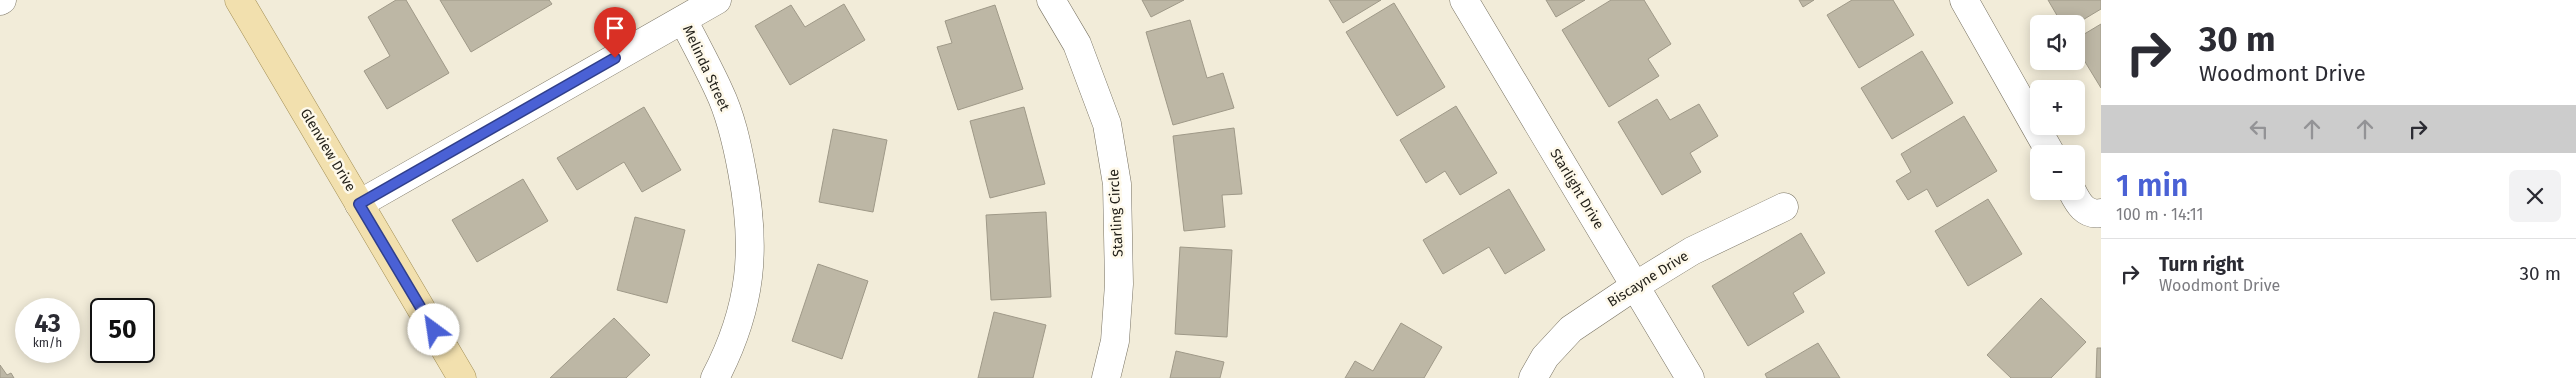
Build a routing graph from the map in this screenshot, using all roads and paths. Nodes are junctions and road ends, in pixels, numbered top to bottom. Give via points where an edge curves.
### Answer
1 (239, 0) edge
2 (717, 0) edge
3 (1051, 0) edge
4 (1464, 0) edge
5 (1964, 0) edge
6 (683, 20) junction
7 (2045, 145) edge
8 (359, 204) junction
9 (1784, 207) dead end
10 (1635, 286) junction
11 (462, 378) edge
12 (715, 378) edge
13 (1106, 378) edge
14 (1533, 378) edge
15 (1690, 378) edge

1 - 8 main road, Glenview Drive
2 - 6 street
3 - 13 street, Starling Circle via 1076,44 1107,124 1117,184 1119,284 1115,341
4 - 10 street, Starlight Drive
5 - 7 street
6 - 8 street
6 - 12 street, Melinda Street via 720,92 736,140 748,204 751,261 747,294 730,350
8 - 11 main road, Glenview Drive
9 - 10 street, Biscayne Drive via 1692,251
10 - 14 street, Biscayne Drive via 1571,328 1545,357
10 - 15 street, Starlight Drive

